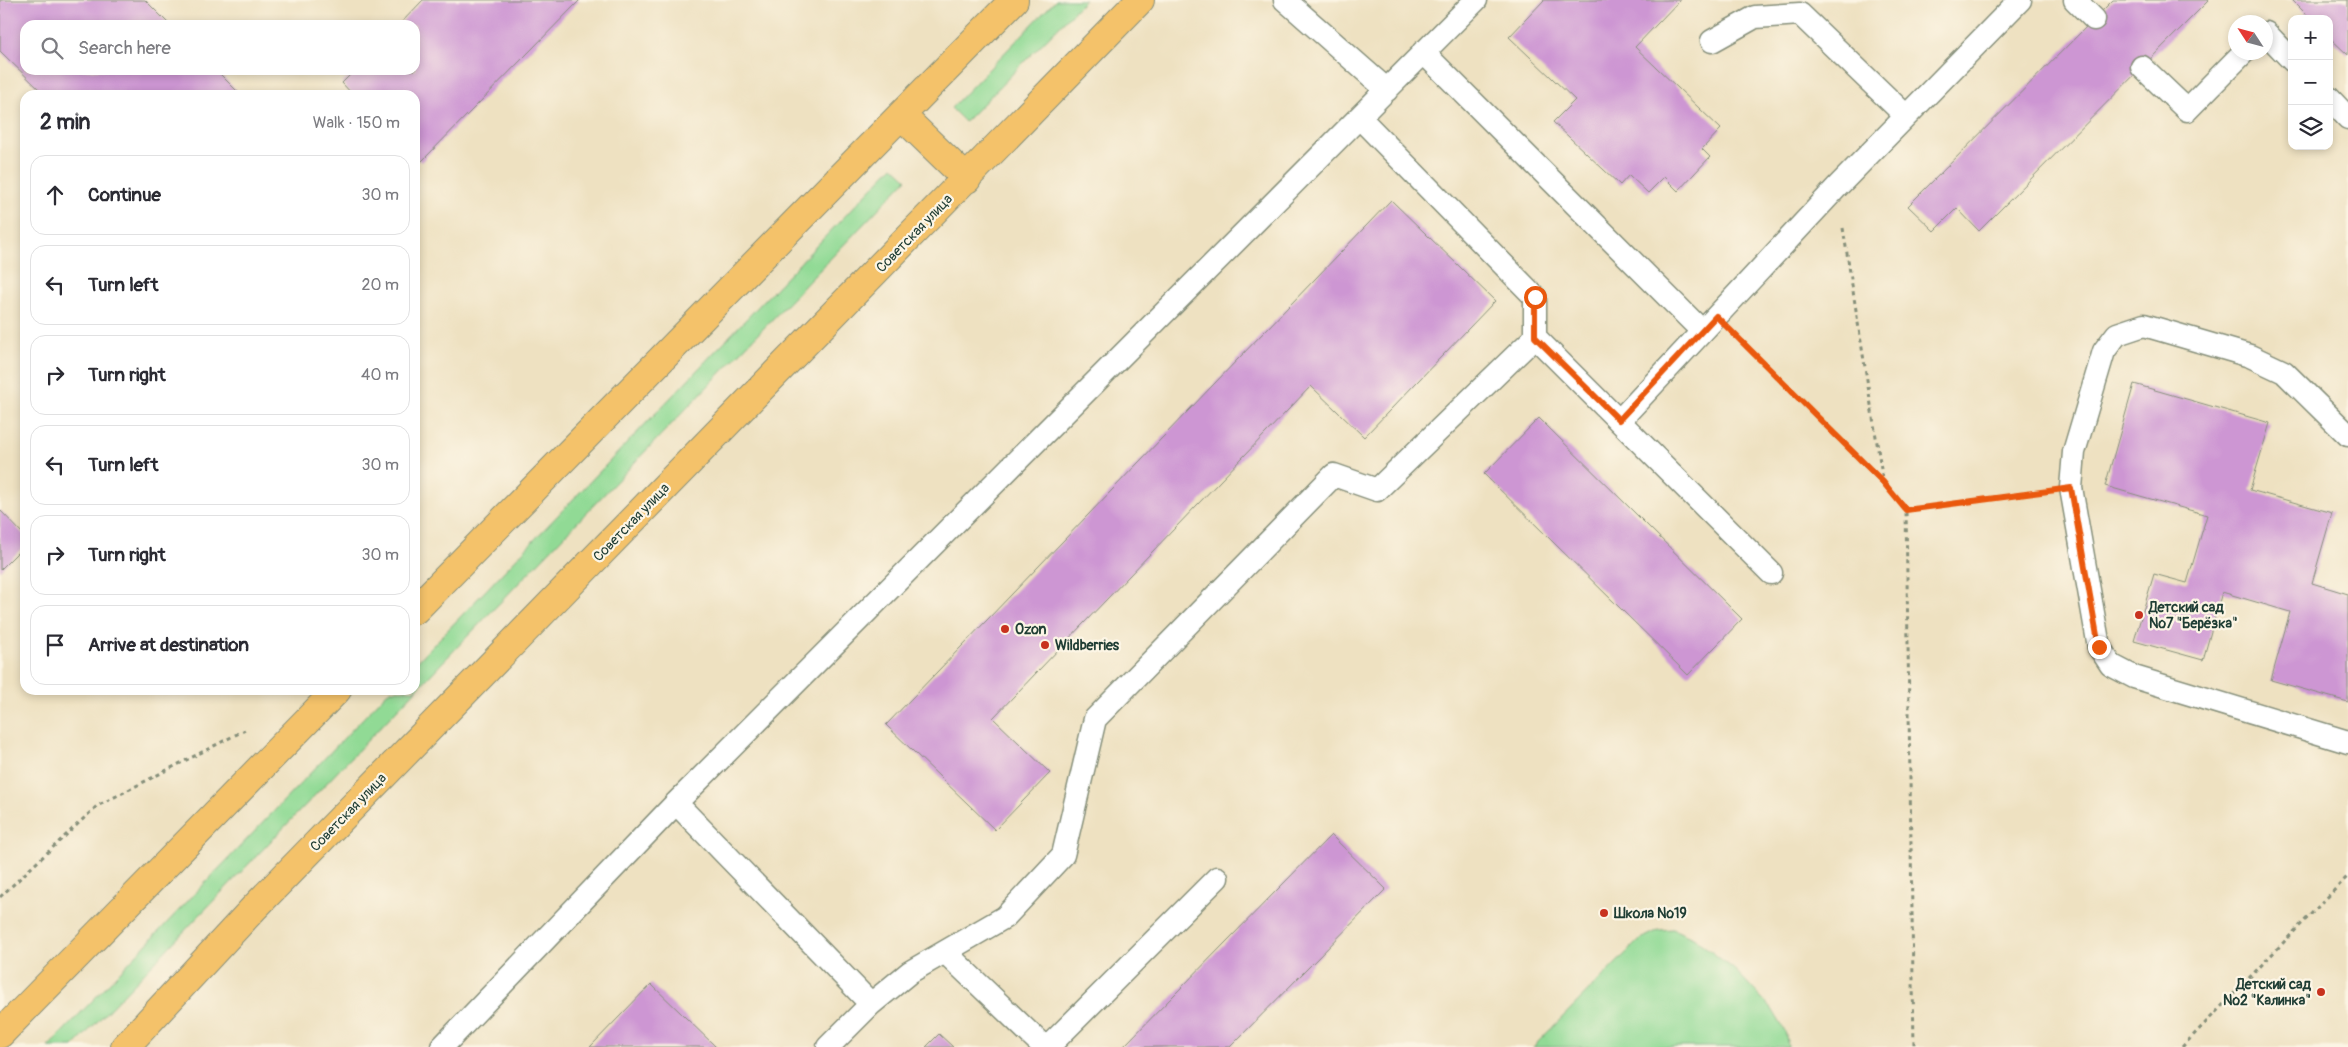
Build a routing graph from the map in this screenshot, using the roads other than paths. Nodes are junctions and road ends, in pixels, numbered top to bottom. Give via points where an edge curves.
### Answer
1 (1014, 0) edge
2 (1140, 0) edge
3 (1284, 0) edge
4 (1476, 0) edge
5 (2020, 0) edge
6 (2075, 0) edge
7 (2094, 19) dead end
8 (1712, 40) dead end
9 (2273, 40) edge
10 (1423, 52) junction
11 (2288, 56) edge
12 (2236, 60) edge
13 (2142, 67) dead end
14 (1387, 90) junction
15 (2333, 102) edge
16 (901, 115) junction
17 (1906, 116) junction
18 (1360, 118) junction
19 (2348, 118) edge
20 (967, 179) junction
21 (1709, 324) junction
22 (1535, 337) junction
23 (1619, 420) junction
24 (2348, 435) edge
25 (1771, 573) dead end
26 (420, 605) edge
27 (332, 695) edge
28 (2348, 742) edge
29 (676, 803) junction
30 (1217, 878) dead end
31 (946, 953) junction
32 (871, 1004) junction
33 (0, 1034) edge
34 (125, 1047) edge
35 (442, 1047) edge
36 (828, 1047) edge
37 (1044, 1047) edge
38 (1048, 1047) edge

1 - 16 main road
2 - 20 main road, Советская улица
3 - 14 lane
4 - 10 lane
5 - 17 lane
6 - 7 lane
8 - 17 lane via 1755,17 1800,14
9 - 11 lane
10 - 14 lane
10 - 21 lane
12 - 13 lane via 2187,110
14 - 18 lane
15 - 19 lane
16 - 20 main road
16 - 26 main road
17 - 21 lane
18 - 22 lane via 1535,297
18 - 29 lane
20 - 34 main road, Советская улица via 261,901
21 - 23 lane
22 - 23 lane
22 - 31 lane via 1377,490 1334,475 1095,719 1064,855 1005,917
23 - 25 lane
24 - 28 lane via 2284,372 2250,356 2144,326 2117,334 2104,351 2074,452 2071,488 2099,647 2111,665 2134,677
27 - 33 main road
29 - 32 lane
29 - 35 lane
30 - 38 lane
31 - 32 lane via 910,972
31 - 37 lane
32 - 36 lane

